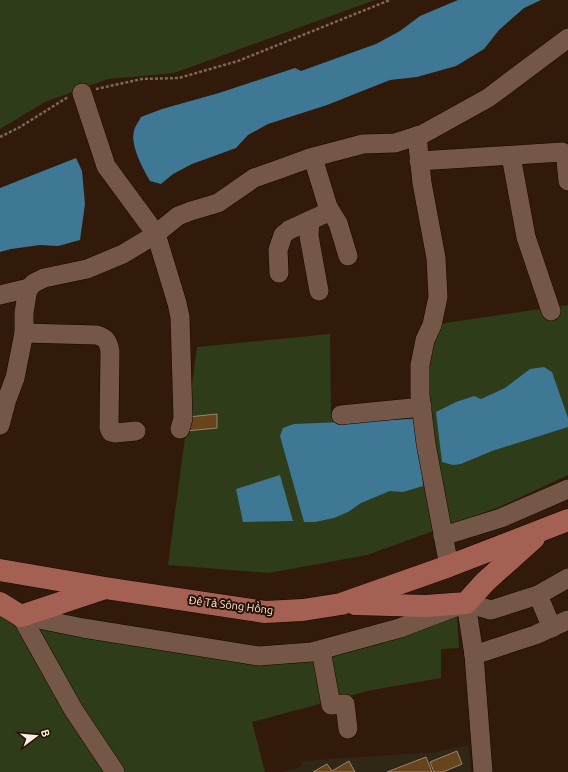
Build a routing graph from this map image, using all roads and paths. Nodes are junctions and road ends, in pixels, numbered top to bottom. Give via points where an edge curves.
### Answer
1 (390, 0) edge
2 (568, 38) edge
3 (82, 93) junction
4 (417, 136) junction
5 (0, 137) edge
6 (511, 156) junction
7 (313, 158) junction
8 (419, 162) junction
9 (568, 181) edge
10 (328, 207) junction
11 (310, 221) junction
12 (156, 234) junction
13 (348, 256) dead end
14 (279, 273) dead end
15 (29, 288) junction
16 (319, 291) dead end
17 (0, 295) edge
18 (551, 311) dead end
19 (24, 333) junction
20 (422, 407) junction
21 (341, 415) dead end
22 (0, 425) edge
23 (180, 429) dead end
24 (136, 431) dead end
25 (568, 489) edge
26 (568, 520) edge
27 (544, 530) junction
28 (442, 536) junction
29 (449, 566) junction
30 (0, 570) edge
31 (568, 578) edge
32 (105, 588) junction
33 (538, 595) junction
34 (0, 603) edge
35 (466, 603) junction
36 (341, 604) junction
37 (0, 610) edge
38 (21, 616) junction
39 (560, 624) edge
40 (321, 650) junction
41 (474, 655) junction
42 (348, 729) dead end
43 (115, 772) edge
44 (483, 772) edge

1 - 3 path via 238,61 180,78 142,79
2 - 4 street via 488,98
3 - 5 path via 65,98
3 - 12 street via 106,166
4 - 7 street via 395,142 362,144
4 - 8 street
6 - 8 street
6 - 9 street via 562,152 566,160
6 - 18 street via 526,237
7 - 10 street
7 - 12 street via 254,178 218,203 178,216
8 - 20 street via 436,258 438,296 420,365
10 - 11 street via 324,214
10 - 13 street via 338,223
11 - 14 street via 283,235 278,250
11 - 16 street via 309,236
12 - 15 street via 123,254 87,269 44,278
12 - 23 street via 180,317 183,418
15 - 17 street
15 - 19 street via 24,313
19 - 22 street via 15,378
19 - 24 street via 97,335 104,338 110,351 109,428 115,433
20 - 21 street
20 - 28 street
25 - 28 street via 501,518
26 - 27 main road, Đê Tả Sông Hồng
27 - 29 main road, Đê Tả Sông Hồng
27 - 35 main road via 485,582
28 - 29 street
29 - 36 main road, Đê Tả Sông Hồng
30 - 32 main road, Đê Tả Sông Hồng
31 - 33 street
32 - 36 main road, Đê Tả Sông Hồng via 265,612
32 - 38 main road
33 - 35 street via 491,610
33 - 39 street
34 - 38 main road
35 - 36 main road via 426,606
35 - 40 street via 400,628
35 - 41 street
37 - 38 street
38 - 40 street via 259,656
38 - 43 street via 73,709
39 - 41 street
40 - 42 street via 331,705 345,704
41 - 44 street

